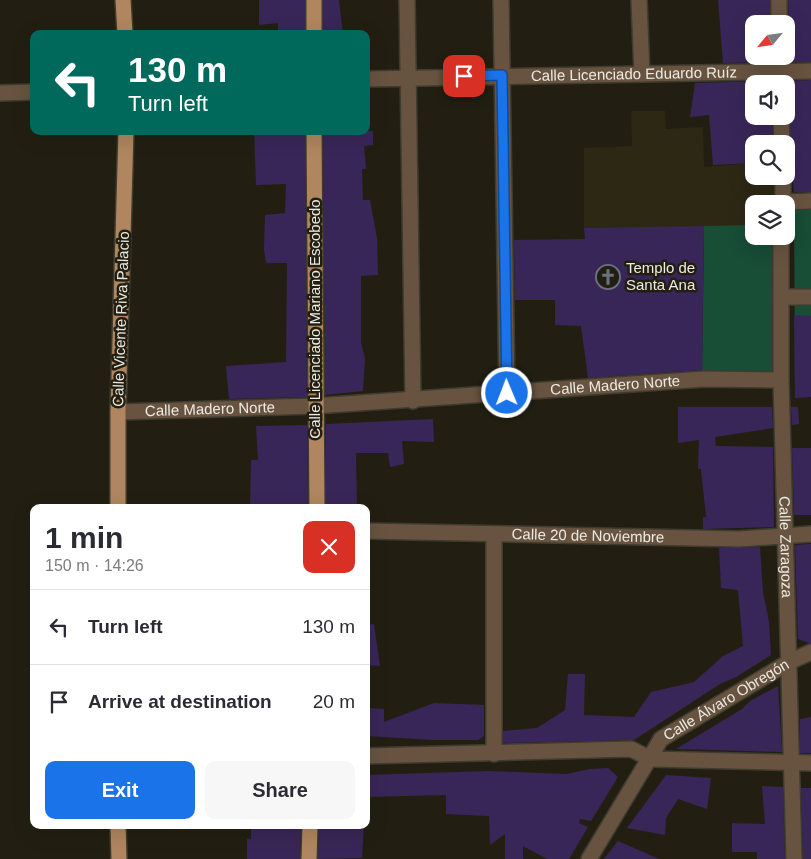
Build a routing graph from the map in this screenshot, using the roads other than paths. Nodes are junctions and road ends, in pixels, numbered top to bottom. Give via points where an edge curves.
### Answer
1 (123, 0) edge
2 (314, 0) edge
3 (407, 0) edge
4 (501, 0) edge
5 (639, 0) edge
6 (779, 0) edge
7 (779, 15) edge
8 (125, 30) edge
9 (314, 30) edge
10 (780, 70) edge
11 (811, 71) edge
12 (642, 74) junction
13 (502, 75) junction
14 (407, 78) junction
15 (370, 79) edge
16 (30, 92) edge
17 (0, 93) edge
18 (126, 135) edge
19 (314, 135) edge
20 (811, 201) edge
21 (795, 202) edge
22 (782, 245) edge
23 (783, 296) junction
24 (811, 297) edge
25 (781, 380) junction
26 (507, 393) junction
27 (413, 401) junction
28 (315, 406) junction
29 (118, 412) junction
30 (118, 504) edge
31 (318, 504) edge
32 (370, 531) edge
33 (811, 534) edge
34 (494, 536) junction
35 (785, 537) junction
36 (811, 652) edge
37 (789, 662) junction
38 (494, 754) junction
39 (370, 756) edge
40 (651, 759) junction
41 (790, 761) junction
42 (811, 763) edge
43 (118, 829) edge
44 (310, 829) edge
45 (119, 859) edge
46 (309, 859) edge
47 (589, 859) edge
48 (794, 859) edge

1 - 8 main road
2 - 9 main road
3 - 14 street
4 - 13 street
5 - 12 street
6 - 7 street
10 - 11 street, Calle Licenciado Eduardo Ruíz
10 - 12 street, Calle Licenciado Eduardo Ruíz
12 - 13 street, Calle Licenciado Eduardo Ruíz
13 - 14 street, Calle Licenciado Eduardo Ruíz
13 - 26 street
14 - 15 street, Calle Licenciado Eduardo Ruíz
14 - 27 street
16 - 17 street
18 - 29 main road, Calle Vicente Riva Palacio
19 - 28 main road, Calle Licenciado Mariano Escobedo
20 - 21 street
22 - 23 street, Calle Zaragoza
23 - 24 street
23 - 25 street, Calle Zaragoza
25 - 26 street, Calle Madero Norte via 704,379
25 - 35 street, Calle Zaragoza
26 - 27 street, Calle Madero Norte
27 - 28 street, Calle Madero Norte
28 - 29 street, Calle Madero Norte
28 - 31 main road, Calle Licenciado Mariano Escobedo
29 - 30 main road, Calle Vicente Riva Palacio
32 - 34 street, Calle 20 de Noviembre
33 - 35 street, Calle 20 de Noviembre
34 - 35 street, Calle 20 de Noviembre
34 - 38 street
35 - 37 street, Calle Zaragoza
36 - 37 street, Calle Álvaro Obregón
37 - 40 street, Calle Álvaro Obregón via 661,739
37 - 41 street, Calle Zaragoza
38 - 39 street
38 - 40 street via 631,749
40 - 41 street
40 - 47 street, Calle Álvaro Obregón
41 - 42 street
41 - 48 street, Calle Zaragoza
43 - 45 main road
44 - 46 main road

